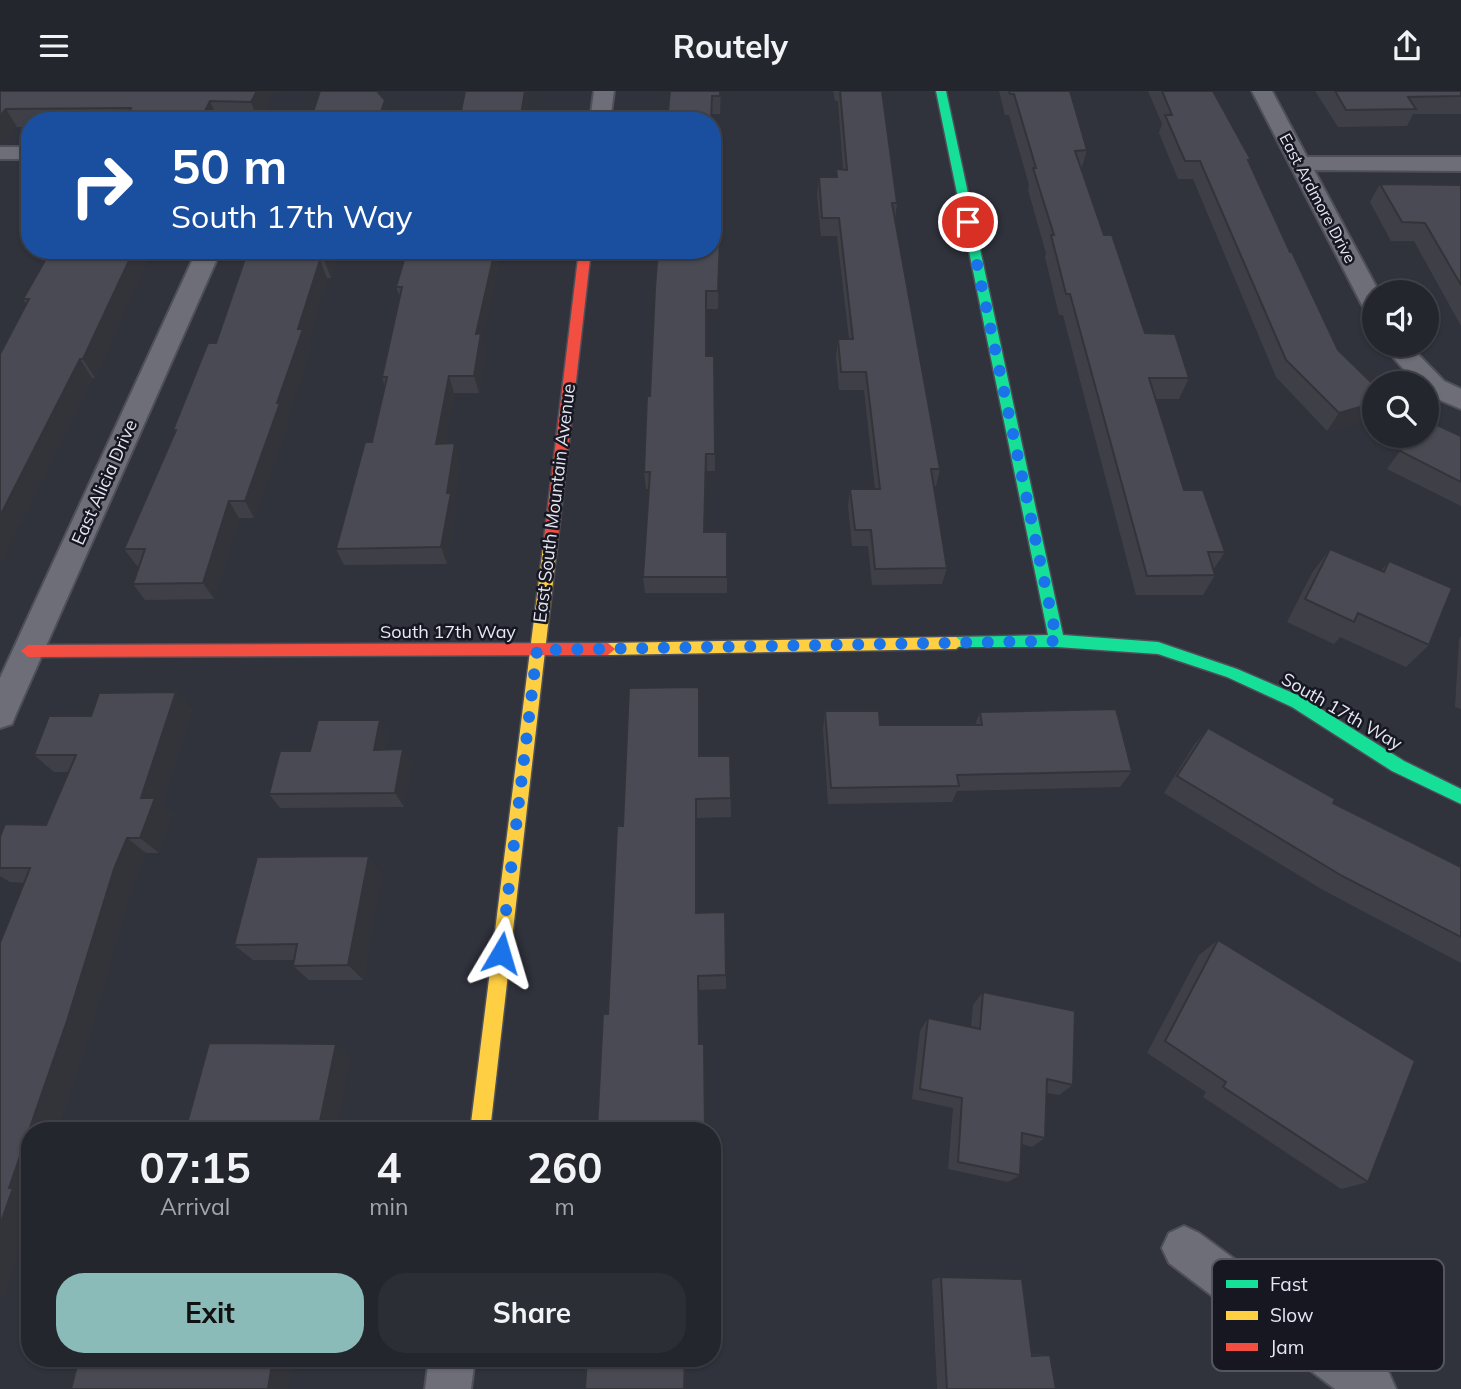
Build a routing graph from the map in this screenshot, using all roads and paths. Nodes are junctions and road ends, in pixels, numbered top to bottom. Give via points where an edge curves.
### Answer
1 (604, 91) edge
2 (941, 91) edge
3 (1262, 91) edge
4 (601, 112) edge
5 (0, 153) edge
6 (21, 153) edge
7 (1299, 163) junction
8 (1461, 164) edge
9 (205, 259) edge
10 (584, 259) edge
11 (1362, 282) edge
12 (1406, 357) edge
13 (1461, 400) edge
14 (1057, 641) junction
15 (29, 650) junction
16 (537, 650) junction
17 (0, 714) edge
18 (1461, 797) edge
19 (481, 1122) edge
20 (1184, 1248) dead end
21 (1212, 1269) edge
22 (451, 1367) edge
23 (1349, 1371) edge
24 (448, 1389) edge
25 (1373, 1389) edge

1 - 4 street
2 - 14 street
3 - 7 street, East Ardmore Drive
5 - 6 street
7 - 8 street
7 - 11 street, East Ardmore Drive
9 - 15 street, East Alicia Drive
10 - 16 street, East South Mountain Avenue
12 - 13 street via 1435,387
14 - 16 street, South 17th Way
14 - 18 street, South 17th Way via 1158,648 1232,673 1297,702 1398,766
15 - 16 street, South 17th Way
15 - 17 street, East Alicia Drive
16 - 19 street, East South Mountain Avenue
20 - 21 street
22 - 24 street
23 - 25 street

